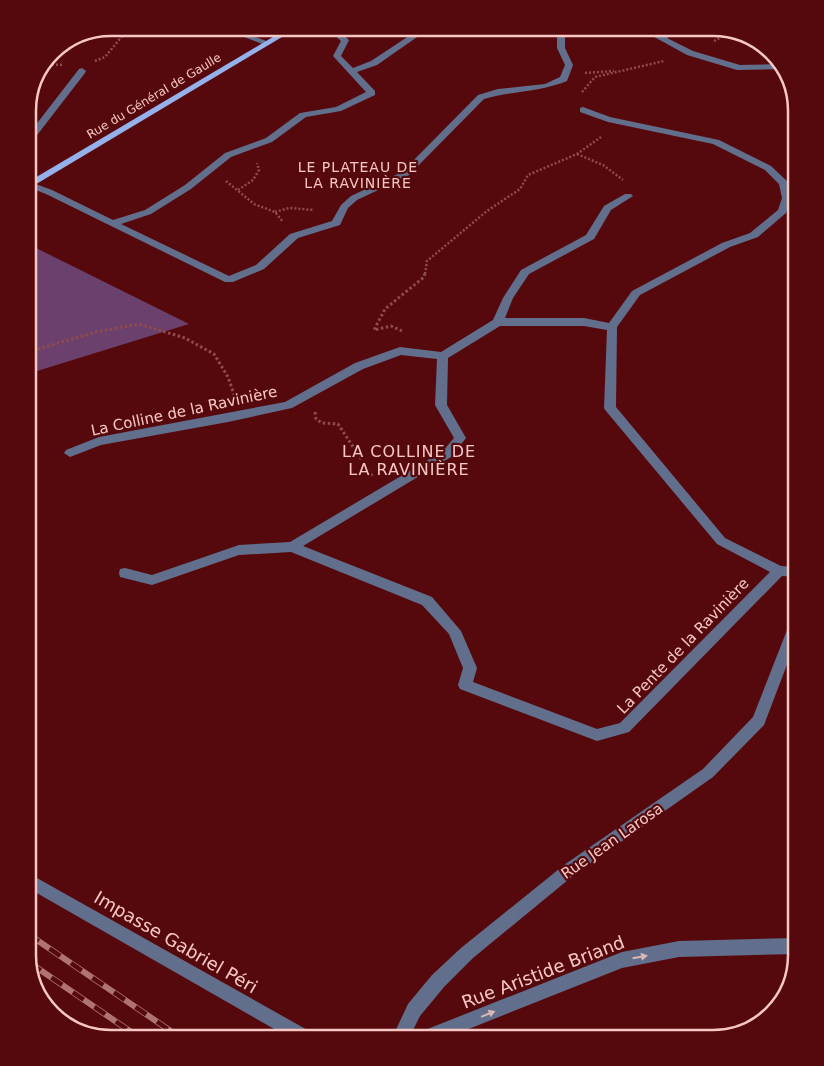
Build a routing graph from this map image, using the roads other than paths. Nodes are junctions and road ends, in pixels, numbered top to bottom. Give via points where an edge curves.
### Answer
1 (246, 36) edge
2 (280, 36) edge
3 (340, 36) edge
4 (414, 36) edge
5 (561, 36) edge
6 (662, 37) edge
7 (268, 44) junction
8 (773, 67) edge
9 (82, 71) dead end
10 (352, 71) junction
11 (583, 110) road end
12 (36, 131) edge
13 (36, 181) edge
14 (36, 188) edge
15 (628, 196) road end
16 (113, 224) junction
17 (498, 322) junction
18 (612, 327) junction
19 (443, 356) junction
20 (70, 453) dead end
21 (292, 547) junction
22 (778, 571) junction
23 (788, 572) edge
24 (125, 573) dead end
25 (788, 646) edge
26 (36, 885) edge
27 (788, 946) edge
28 (290, 1030) edge
29 (404, 1030) edge
30 (446, 1030) edge

1 - 7 street
2 - 7 main road, Rue du Général de Gaulle
3 - 10 street via 345,40 337,56
4 - 10 street via 374,63
5 - 16 street via 561,48 569,65 564,79 547,86 481,97 405,174 354,198 344,207 336,222 294,236 260,266 229,280
6 - 8 street via 690,53 740,68
7 - 13 main road, Rue du Général de Gaulle
9 - 12 street
10 - 16 street via 372,93 338,109 303,115 269,140 228,155 188,187 148,212
11 - 18 street via 608,119 716,142 768,168 784,183 787,198 783,211 754,236 726,245 636,293
14 - 16 street
15 - 17 street via 607,208 590,237 525,272 508,298
17 - 18 street via 584,322
17 - 19 street
18 - 22 street, La Pente de la Ravinière via 610,408 721,541
19 - 20 street, La Colline de la Ravinière via 400,351 359,366 288,404 99,441
19 - 21 street via 442,405 460,438 447,454
21 - 22 street, La Pente de la Ravinière via 427,601 454,631 470,668 465,685 596,735 624,728
21 - 24 street via 239,550 152,580
22 - 23 street, La Pente de la Ravinière
25 - 29 street, Rue Jean Larosa via 759,721 708,773 569,870 467,953 414,1010
26 - 28 street, Impasse Gabriel Péri
30 -> 27 street, Rue Aristide Briand via 622,960 680,949

